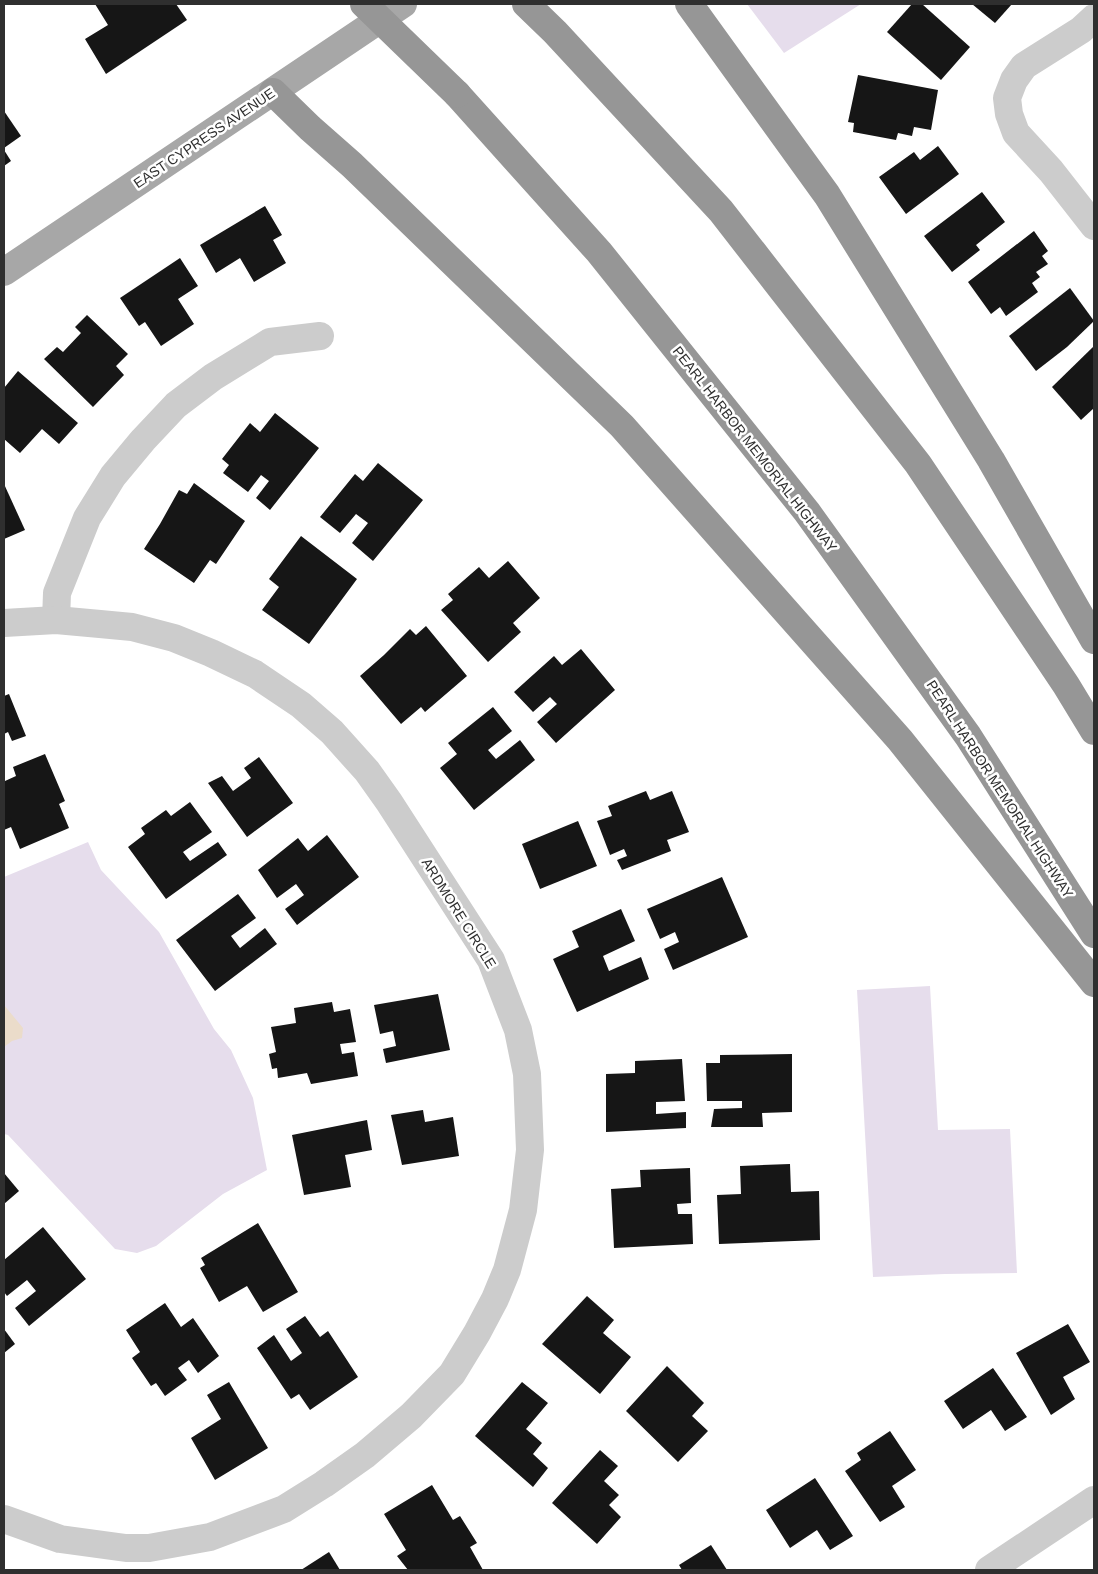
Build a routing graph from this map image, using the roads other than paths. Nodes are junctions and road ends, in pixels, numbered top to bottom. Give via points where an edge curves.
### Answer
1 (364, 4) edge
2 (403, 4) edge
3 (526, 4) edge
4 (689, 4) edge
5 (1094, 18) edge
6 (273, 92) junction
7 (1094, 226) edge
8 (4, 272) edge
9 (320, 336) dead end
10 (56, 620) junction
11 (4, 623) edge
12 (1094, 640) edge
13 (1094, 731) edge
14 (1094, 934) edge
15 (1094, 983) edge
16 (1094, 1500) edge
17 (4, 1519) edge
18 (989, 1570) edge

1 - 14 highway, PEARL HARBOR MEMORIAL HIGHWAY, bridge via 457,94 599,252 807,512 968,736
2 - 6 main road, EAST CYPRESS AVENUE
3 - 13 highway via 721,211 918,464
4 - 12 highway via 827,195 991,460
5 - 7 street via 1082,30 1024,66 1007,98 1016,133 1051,170
6 - 8 main road, EAST CYPRESS AVENUE
6 - 15 highway via 622,426 900,740
9 - 10 street via 270,342 183,400 144,440 113,476 87,518 57,593
10 - 11 street, ARDMORE CIRCLE
10 - 17 street, ARDMORE CIRCLE via 132,627 174,638 255,674 301,705 332,732 367,771 494,968 518,1030 527,1074 530,1150 522,1210 506,1270 495,1299 452,1374 411,1416 324,1484 284,1509 210,1537 149,1548 60,1540
16 - 18 street

